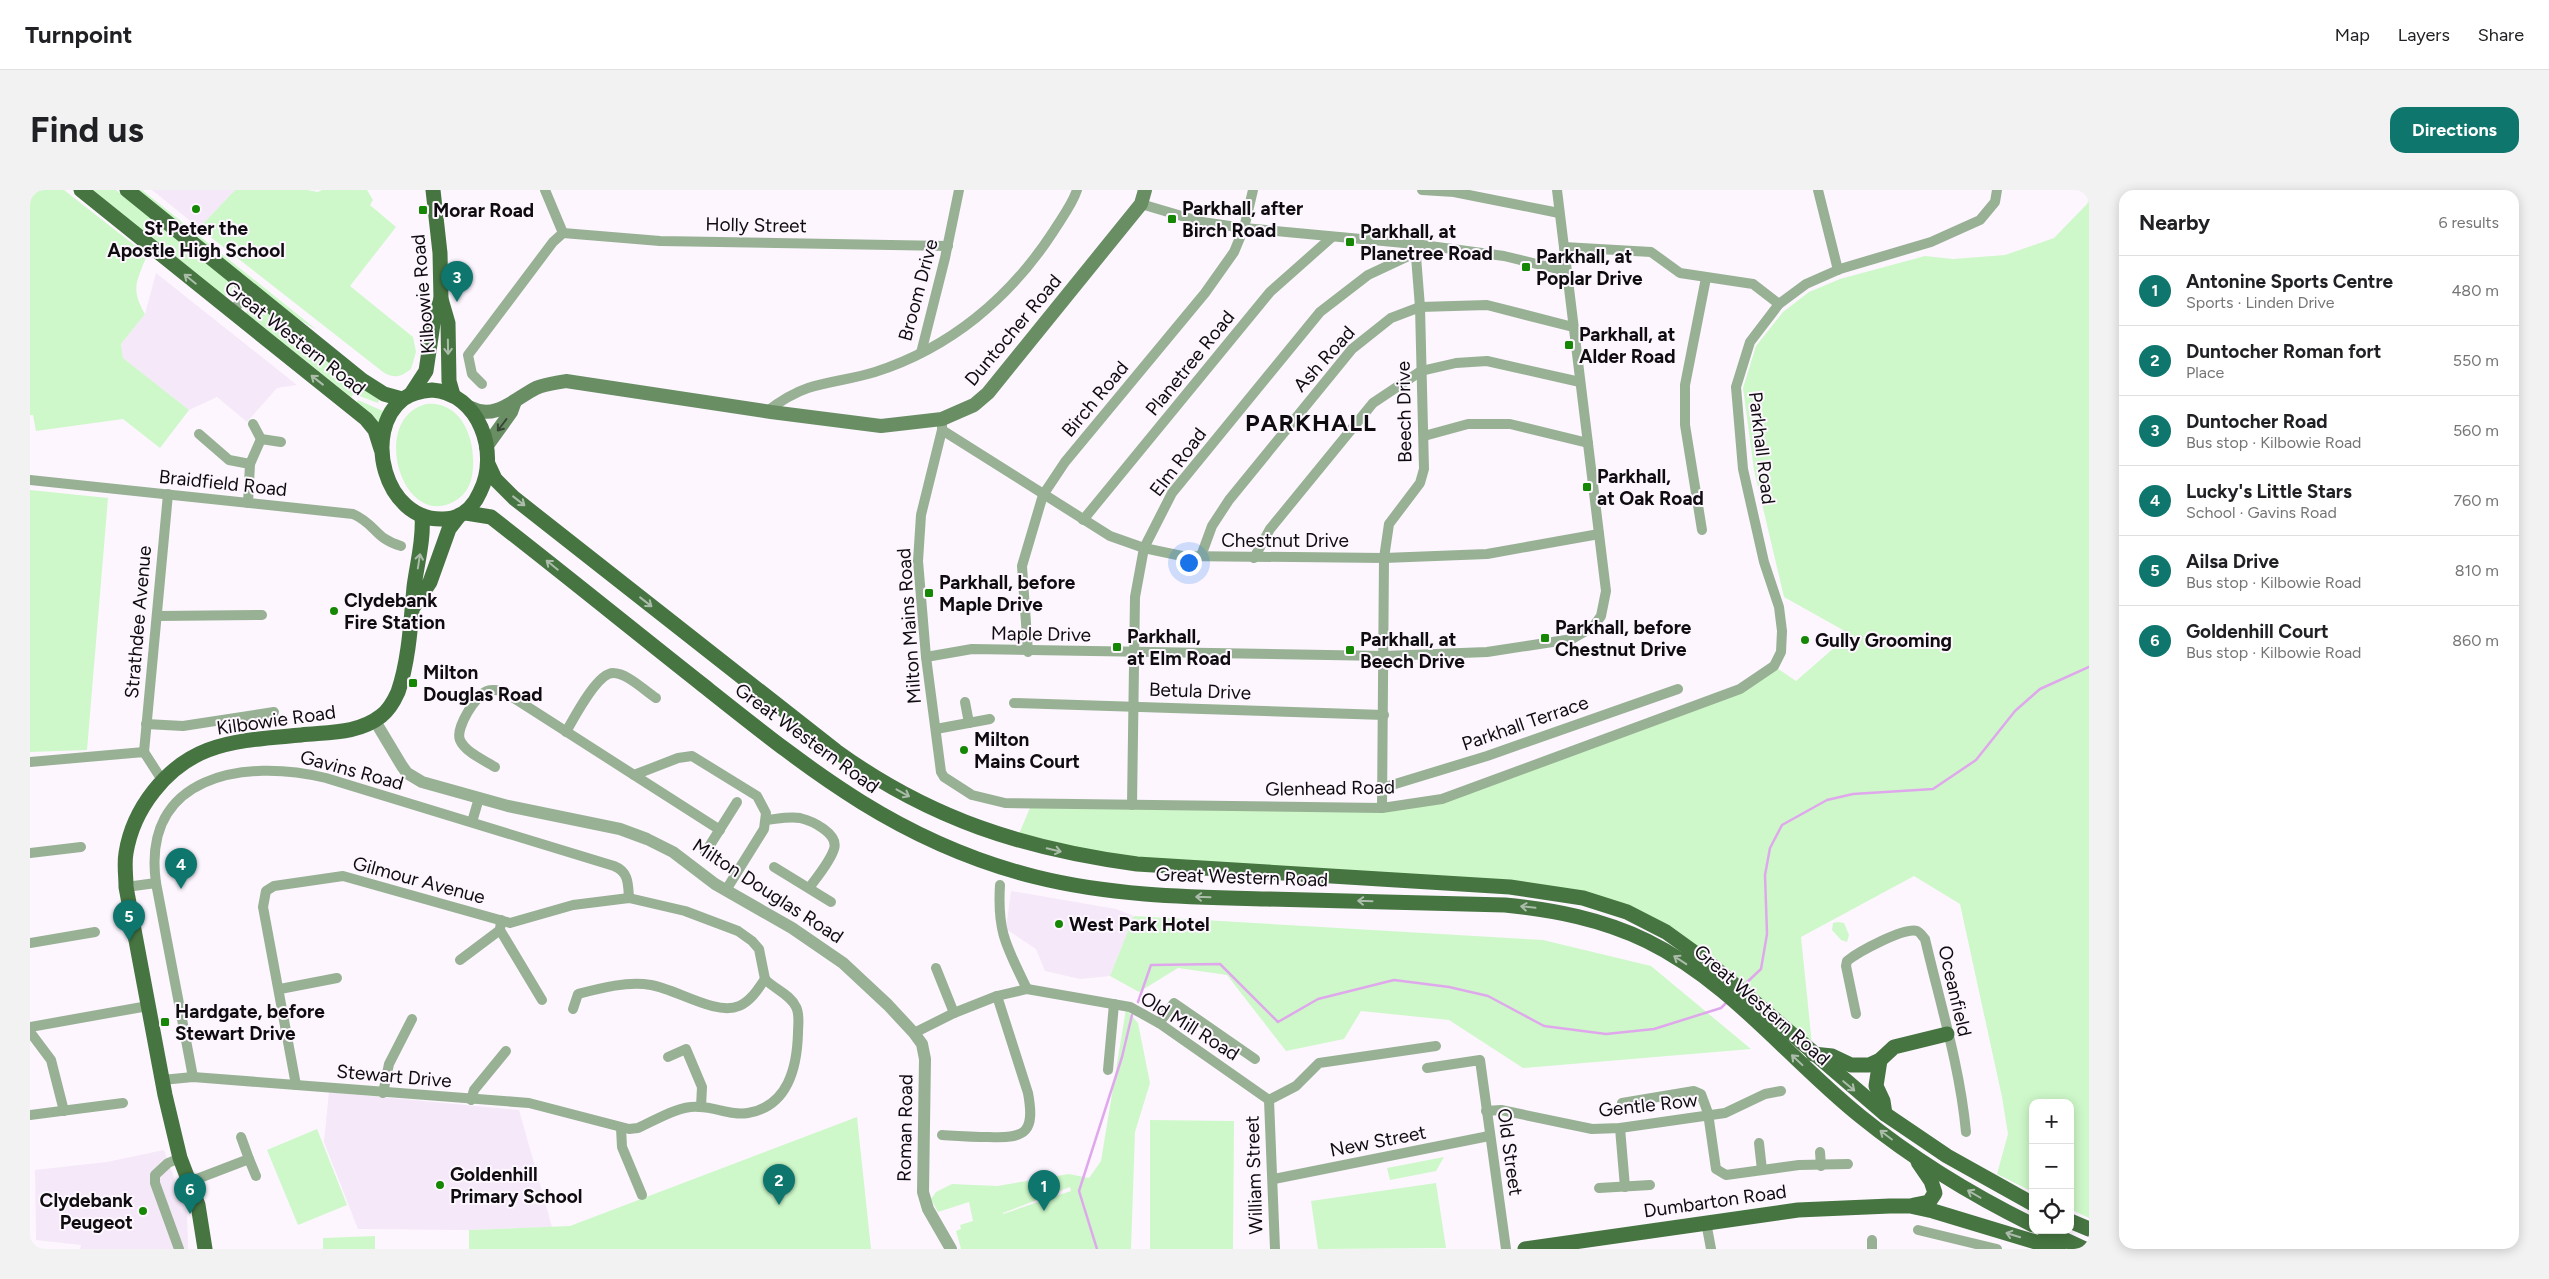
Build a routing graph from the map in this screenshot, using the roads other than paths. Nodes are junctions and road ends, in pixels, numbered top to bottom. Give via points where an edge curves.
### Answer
1 (81, 190) edge
2 (127, 190) edge
3 (434, 190) edge
4 (545, 190) edge
5 (959, 190) edge
6 (1078, 190) edge
7 (1253, 190) edge
8 (1422, 190) edge
9 (1557, 190) edge
10 (1818, 190) edge
11 (1997, 190) edge
12 (1143, 197) edge
13 (1559, 213) junction
14 (1244, 228) junction
15 (563, 233) junction
16 (1332, 237) junction
17 (948, 246) junction
18 (1564, 247) junction
19 (1415, 248) junction
20 (1838, 270) junction
21 (1566, 271) junction
22 (1706, 278) junction
23 (249, 289) junction
24 (441, 299) junction
25 (1779, 304) junction
26 (1420, 307) junction
27 (232, 313) junction
28 (1573, 327) junction
29 (921, 353) junction
30 (1421, 371) junction
31 (1580, 382) junction
32 (482, 384) dead end
33 (453, 395) junction
34 (407, 397) junction
35 (515, 402) junction
36 (471, 408) junction
37 (766, 412) junction
38 (253, 424) dead end
39 (942, 425) junction
40 (199, 434) dead end
41 (1424, 436) junction
42 (261, 439) junction
43 (281, 442) dead end
44 (1588, 443) junction
45 (486, 447) junction
46 (382, 449) junction
47 (250, 464) junction
48 (488, 464) junction
49 (30, 480) edge
50 (168, 494) junction
51 (1043, 496) junction
52 (248, 503) junction
53 (463, 514) junction
54 (422, 516) junction
55 (1083, 520) junction
56 (1702, 530) dead end
57 (1600, 534) junction
58 (401, 546) dead end
59 (1144, 548) junction
60 (1201, 556) junction
61 (1254, 558) junction
62 (1384, 558) junction
63 (414, 606) junction
64 (262, 615) dead end
65 (157, 616) junction
66 (1028, 652) junction
67 (1133, 653) junction
68 (1384, 656) junction
69 (926, 657) junction
70 (1678, 689) dead end
71 (1740, 689) joint
72 (656, 698) dead end
73 (965, 702) dead end
74 (1014, 703) dead end
75 (1133, 706) junction
76 (274, 712) dead end
77 (1384, 715) junction
78 (990, 719) dead end
79 (375, 721) junction
80 (969, 722) junction
81 (146, 724) junction
82 (936, 729) junction
83 (566, 732) junction
84 (144, 752) junction
85 (30, 762) edge
86 (494, 766) dead end
87 (941, 772) joint
88 (634, 775) junction
89 (162, 780) junction
90 (1382, 788) junction
91 (479, 798) junction
92 (737, 802) dead end
93 (1132, 805) junction
94 (1382, 808) junction
95 (766, 820) junction
96 (472, 822) junction
97 (720, 830) junction
98 (81, 848) dead end
99 (30, 853) edge
100 (705, 853) dead end
101 (774, 867) dead end
102 (156, 883) junction
103 (1000, 885) dead end
104 (126, 887) junction
105 (809, 888) junction
106 (726, 890) junction
107 (629, 898) junction
108 (831, 902) dead end
109 (498, 923) junction
110 (95, 932) dead end
111 (30, 943) edge
112 (460, 960) dead end
113 (936, 968) dead end
114 (337, 978) dead end
115 (765, 979) junction
116 (1723, 984) junction
117 (280, 989) junction
118 (1027, 989) junction
119 (997, 996) junction
120 (542, 1000) dead end
121 (1114, 1004) junction
122 (148, 1006) junction
123 (573, 1009) dead end
124 (1751, 1009) junction
125 (954, 1013) junction
126 (1856, 1014) dead end
127 (412, 1019) dead end
128 (1159, 1023) junction
129 (30, 1027) edge
130 (30, 1032) edge
131 (914, 1032) junction
132 (1947, 1034) junction
133 (1436, 1046) dead end
134 (506, 1051) dead end
135 (1813, 1054) junction
136 (668, 1057) dead end
137 (1255, 1059) dead end
138 (1880, 1060) junction
139 (1427, 1068) dead end
140 (1108, 1070) dead end
141 (193, 1077) junction
142 (162, 1080) junction
143 (296, 1085) junction
144 (1782, 1091) dead end
145 (383, 1093) junction
146 (472, 1100) junction
147 (1269, 1100) junction
148 (123, 1102) dead end
149 (1622, 1103) dead end
150 (701, 1106) junction
151 (64, 1111) junction
152 (1486, 1111) junction
153 (1885, 1114) junction
154 (30, 1115) edge
155 (1709, 1117) junction
156 (621, 1128) junction
157 (1620, 1128) junction
158 (1966, 1132) dead end
159 (942, 1135) dead end
160 (241, 1136) dead end
161 (1489, 1136) junction
162 (1759, 1143) dead end
163 (1820, 1152) dead end
164 (1912, 1154) junction
165 (180, 1158) junction
166 (249, 1159) junction
167 (1848, 1164) dead end
168 (1821, 1166) junction
169 (1762, 1170) junction
170 (256, 1176) dead end
171 (1274, 1179) junction
172 (189, 1182) junction
173 (1650, 1185) dead end
174 (1625, 1186) junction
175 (1599, 1188) dead end
176 (642, 1195) dead end
177 (2029, 1202) edge
178 (1910, 1206) junction
179 (1706, 1222) junction
180 (2029, 1223) edge
181 (2074, 1223) edge
182 (2089, 1229) edge
183 (1918, 1230) dead end
184 (2053, 1234) edge
185 (180, 1249) edge
186 (205, 1249) edge
187 (951, 1249) edge
188 (1275, 1249) edge
189 (1506, 1249) edge
190 (1525, 1249) edge
191 (1711, 1249) edge
192 (1997, 1249) edge
193 (2059, 1249) edge
194 (2070, 1249) edge
195 (2085, 1249) edge

27 -> 1 main road, Great Western Road
2 - 23 main road, Great Western Road
3 - 24 main road, Kilbowie Road
4 - 15 street
5 - 17 street, Broom Drive
6 - 29 street via 1040,252 1004,293 963,330
7 - 14 street, Birch Road
8 - 13 street via 1454,192
9 - 13 street, Maple Drive
10 - 20 street
11 - 20 street, Parkhall Road via 1995,202 1980,220 1932,242
12 - 14 street via 1202,222
12 - 39 main road, Duntocher Road via 988,393 974,406
13 - 18 street, Maple Drive
14 - 16 street
14 - 51 street, Birch Road via 1234,252 1205,294 1065,462
15 - 17 street, Holly Street via 660,241
15 - 32 street via 557,236 468,355 472,374
16 - 19 street
16 - 55 street, Planetree Road via 1270,292
17 - 29 street, Broom Drive
18 - 21 street, Maple Drive
18 - 22 street via 1651,252 1680,273
19 - 21 street via 1504,256
19 - 26 street, Beech Drive
19 - 59 street, Elm Road via 1368,276 1320,312 1172,493
20 - 25 street, Parkhall Road via 1806,284
21 - 28 street, Maple Drive
22 - 25 street via 1753,284
22 - 56 street via 1685,385 1685,425
23 - 27 street
23 - 34 main road, Great Western Road via 362,380 384,394
24 -> 33 main road, Kilbowie Road via 448,324 449,381
24 - 34 main road via 433,324 426,371
25 - 71 street, Parkhall Road via 1750,342 1736,387 1743,469 1764,562 1779,608 1781,652 1774,666
26 - 28 street, Ash Road via 1487,305
26 - 30 street, Beech Drive
26 - 60 street, Ash Road via 1390,318 1352,349 1229,500 1212,526
46 -> 27 main road, Great Western Road via 375,430 366,419
28 - 31 street, Maple Drive
29 - 37 street, Broom Drive via 874,372 808,388
30 - 31 street via 1456,363 1487,361
30 - 41 street, Beech Drive
30 - 61 street via 1372,403 1270,529
31 - 44 street, Maple Drive
33 - 34 main road via 432,390
33 - 36 main road
34 - 46 main road via 389,420
35 - 36 main road, Duntocher Road via 488,412
35 - 37 main road, Duntocher Road via 537,388 566,381
35 -> 45 main road, Duntocher Road
36 - 45 main road
37 - 39 main road, Duntocher Road via 881,426
38 - 42 street
39 - 51 street, Chestnut Drive
39 - 69 street, Milton Mains Road via 921,515 918,561
40 - 47 street via 228,460
41 - 44 street via 1468,424 1510,424
41 - 62 street, Beech Drive via 1424,469 1420,483 1389,524
42 - 43 street
42 - 47 street
44 - 57 street, Maple Drive
45 - 48 main road
46 - 54 main road via 386,476 394,493
47 - 52 street
48 - 53 main road via 480,494
48 -> 116 main road, Great Western Road via 495,479 512,496 838,753 890,786 950,816 1016,841 1068,854 1138,864 1501,886 1561,893 1604,904 1646,920 1686,945
49 - 50 street, Braidfield Road
50 - 52 street, Braidfield Road
50 - 65 street, Strathdee Avenue
51 - 55 street, Chestnut Drive
51 - 66 street, Birch Road via 1022,566
52 - 58 street, Braidfield Road via 353,514 367,520 386,542
53 - 54 main road via 440,519
53 - 63 main road, Kilbowie Road via 449,529 430,582
116 -> 53 main road, Great Western Road via 1648,942 1598,922 1550,910 1505,905 1123,892 1035,877 959,853 894,823 823,779 492,517
63 -> 54 main road, Kilbowie Road
55 - 59 street, Chestnut Drive via 1110,536
57 - 62 street, Chestnut Drive via 1487,554
57 - 68 street, Maple Drive via 1606,591 1601,616 1592,627 1572,639 1487,652
59 - 60 street, Chestnut Drive via 1182,556
59 - 67 street, Elm Road via 1135,596
60 - 61 street, Chestnut Drive
61 - 62 street, Chestnut Drive
62 - 68 street, Beech Drive
63 - 79 main road, Kilbowie Road via 397,694 390,708
64 - 65 street
65 - 81 street, Strathdee Avenue
66 - 67 street, Maple Drive
66 - 69 street, Maple Drive via 972,649
67 - 68 street, Maple Drive
67 - 75 street, Elm Road
68 - 77 street, Beech Drive
69 - 82 street, Milton Mains Road
70 - 90 street, Parkhall Terrace via 1487,756
71 - 94 street, Glenhead Road via 1442,798
72 - 83 street via 625,677 607,674 598,681
73 - 80 street
74 - 75 street, Betula Drive
75 - 77 street, Betula Drive
75 - 93 street, Elm Road
76 - 81 street via 183,726
77 - 90 street, Beech Drive
78 - 80 street
79 - 89 main road, Kilbowie Road via 340,732 230,743 190,758
79 - 91 street, Milton Douglas Road via 407,773 436,787
80 - 82 street
81 - 84 street, Strathdee Avenue
82 - 87 street, Milton Mains Road
83 - 86 street via 503,691 486,691 460,725 459,739 467,749
83 - 88 street
84 - 85 street
84 - 89 street
87 - 93 street, Glenhead Road via 972,795 1005,803
88 - 95 street via 678,758 697,757 757,796 763,804
88 - 97 street
89 - 104 main road, Kilbowie Road via 149,797 132,832 126,852
90 - 94 street, Beech Drive
91 - 96 street
91 - 106 street, Milton Douglas Road via 602,824 633,834 673,852
92 - 97 street
93 - 94 street, Glenhead Road
95 - 105 street via 807,820 834,839 834,850
95 - 106 street via 759,839
96 - 102 street, Gavins Road via 311,774 271,770 244,772 201,784 187,792 171,809 156,838
96 - 107 street, Gavins Road via 619,868 627,876
97 - 100 street
98 - 99 street
101 - 105 street
102 - 104 street
102 - 141 street, Gavins Road
103 - 118 street via 998,914 1003,938
104 - 122 main road, Kilbowie Road
105 - 108 street
106 - 131 street, Milton Douglas Road via 824,948 859,977
107 - 109 street, Gilmour Avenue via 573,905 515,922
107 - 115 street, Gilmour Avenue via 685,910 738,930 759,950
109 - 112 street
109 - 117 street, Gilmour Avenue via 343,876 274,886 266,891 263,901
109 - 120 street
110 - 111 street
113 - 125 street
114 - 117 street
115 - 123 street via 751,998 728,1009 648,984 602,988 578,994
115 - 150 street, Stewart Drive via 792,1002 798,1012 792,1078 782,1095 758,1111 737,1114
116 - 124 main road, Great Western Road
117 - 143 street, Gilmour Avenue
118 - 119 street, Old Mill Road
118 - 121 street, Old Mill Road
119 - 125 street, Old Mill Road
119 - 159 street via 1028,1093 1028,1126 1022,1134 1011,1138
121 - 128 street, Old Mill Road via 1130,1007
121 - 140 street
122 - 129 street
122 - 142 main road, Kilbowie Road
124 - 135 main road, Great Western Road
164 -> 124 main road, Great Western Road via 1860,1116
125 - 131 street, Old Mill Road
126 - 132 street, Oceanfield via 1847,961 1887,939 1917,931 1925,940
127 - 145 street via 389,1064
128 - 137 street via 1174,1003
128 - 147 street, Old Mill Road
130 - 151 street via 51,1060
131 - 187 street, Roman Road via 922,1044 925,1060 922,1192
132 - 138 main road via 1894,1047
132 - 158 street, Oceanfield via 1964,1108
133 - 147 street via 1319,1063 1296,1086
134 - 146 street via 474,1090
135 - 138 main road via 1832,1056 1859,1066
135 -> 153 main road, Great Western Road
136 - 150 street via 686,1049 702,1087
138 - 153 main road via 1876,1086
139 - 152 street, Old Street via 1480,1060
141 - 142 street, Stewart Drive
141 - 143 street, Stewart Drive
142 - 165 main road, Kilbowie Road
143 - 145 street, Stewart Drive
144 - 155 street, Gentle Row via 1765,1094
145 - 146 street, Stewart Drive
146 - 156 street, Stewart Drive via 529,1103
147 - 171 street, William Street
148 - 151 street
149 - 155 street via 1694,1091 1704,1099
150 - 156 street, Stewart Drive via 684,1109 638,1128
151 - 154 street
152 - 157 street, Gentle Row via 1501,1110 1592,1129
152 - 161 street, Old Street
153 - 177 main road, Great Western Road via 1947,1156
155 - 157 street, Gentle Row
155 - 169 street via 1716,1169 1726,1175
156 - 176 street via 622,1147
157 - 174 street
160 - 166 street
161 - 171 street, New Street
161 - 189 street, Old Street
162 - 169 street
163 - 168 street
164 - 178 main road via 1931,1181 1935,1196 1929,1202
180 -> 164 main road, Great Western Road via 1961,1186
165 - 172 main road, Kilbowie Road
165 - 185 street via 168,1163 155,1175 155,1183
166 - 170 street
166 - 172 street
167 - 168 street
168 - 169 street
171 - 188 street, William Street
172 - 186 main road, Kilbowie Road via 198,1205
173 - 174 street
174 - 175 street
178 - 179 main road, Dumbarton Road via 1798,1210
193 -> 178 main road
179 - 190 main road, Dumbarton Road
179 - 191 street
181 - 182 main road
183 - 192 street
184 - 195 main road
194 - 195 main road

